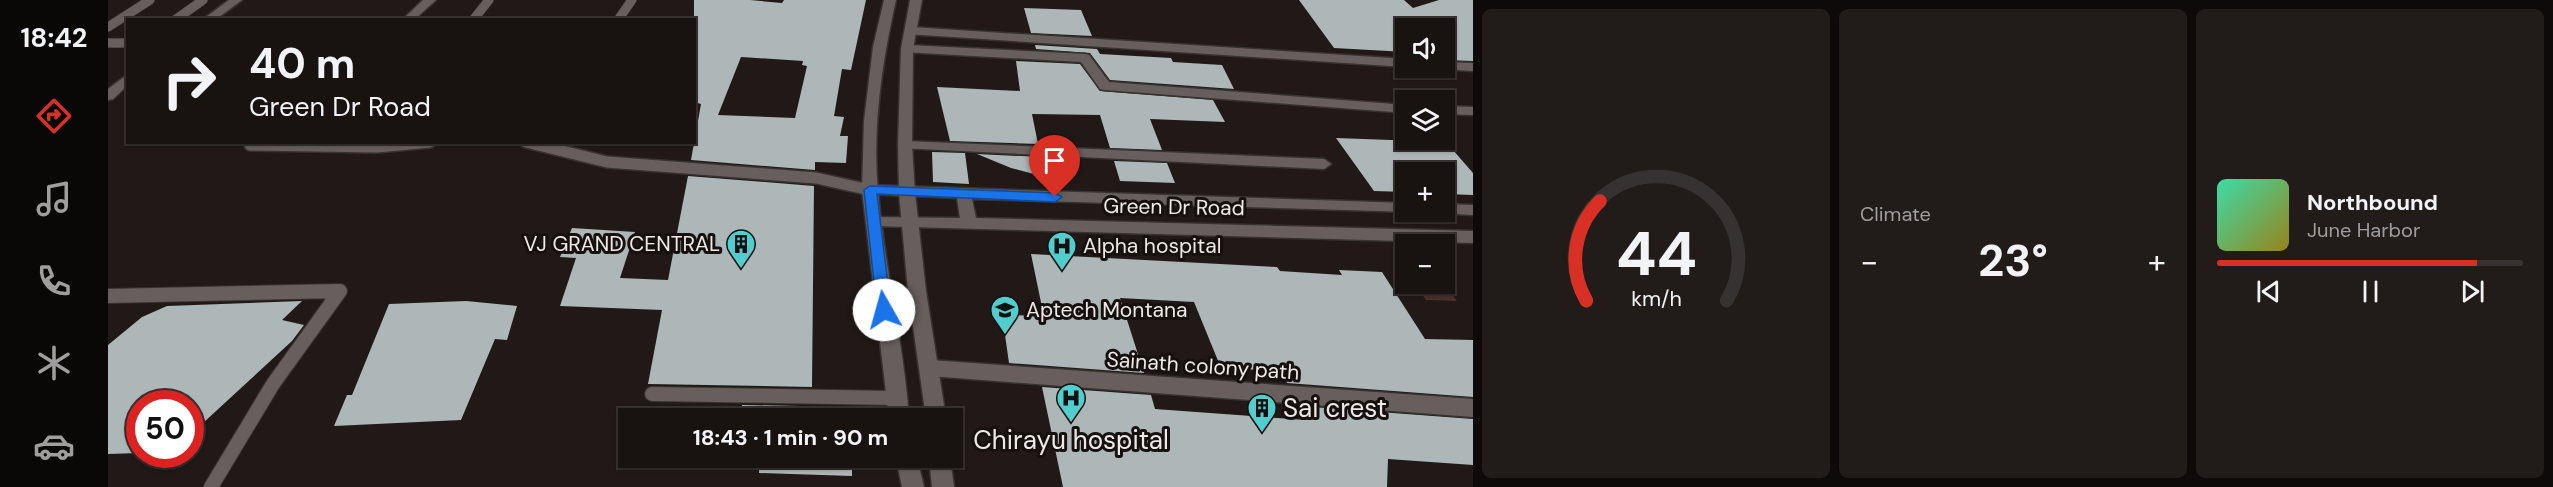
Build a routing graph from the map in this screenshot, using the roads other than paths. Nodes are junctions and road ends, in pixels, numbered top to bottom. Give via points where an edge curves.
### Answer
1 (150, 0) edge
2 (203, 0) edge
3 (236, 0) edge
4 (430, 0) edge
5 (489, 0) edge
6 (632, 0) edge
7 (890, 0) edge
8 (916, 0) edge
9 (178, 18) edge
10 (210, 18) edge
11 (409, 18) edge
12 (474, 18) edge
13 (619, 18) edge
14 (108, 27) edge
15 (911, 31) junction
16 (108, 43) edge
17 (126, 43) edge
18 (907, 49) junction
19 (1395, 62) edge
20 (1455, 67) edge
21 (1473, 68) edge
22 (126, 80) edge
23 (108, 96) edge
24 (1395, 108) edge
25 (1455, 110) edge
26 (1473, 111) edge
27 (409, 144) edge
28 (534, 144) edge
29 (250, 145) dead end
30 (905, 145) junction
31 (1324, 164) dead end
32 (870, 190) junction
33 (906, 193) junction
34 (964, 195) junction
35 (1332, 206) junction
36 (1395, 208) edge
37 (1455, 209) edge
38 (1473, 210) edge
39 (874, 221) junction
40 (909, 223) junction
41 (969, 225) junction
42 (1352, 234) junction
43 (1473, 237) edge
44 (108, 296) edge
45 (930, 368) junction
46 (652, 394) dead end
47 (894, 398) junction
48 (896, 408) edge
49 (935, 408) edge
50 (1473, 408) edge
51 (909, 468) edge
52 (941, 468) edge
53 (212, 487) edge
54 (913, 487) edge
55 (943, 487) edge

1 - 14 lane
2 - 9 lane
3 - 10 street
4 - 11 street
5 - 12 lane
6 - 13 lane
7 - 32 street via 877,68
8 - 15 street
15 - 18 street
15 - 19 street
16 - 17 lane
18 - 24 street via 1085,58 1105,86
18 - 30 street
20 - 21 street
22 - 23 street
25 - 26 street
27 - 29 lane
28 - 32 lane via 607,162 816,178
30 - 31 street
30 - 33 street
32 - 33 street, Green Dr Road
32 - 39 street
33 - 34 street, Green Dr Road
33 - 40 street
34 - 35 street, Green Dr Road
34 - 41 street
35 - 36 street, Green Dr Road
35 - 42 street
37 - 38 street
39 - 40 street, Green Dr Road
39 - 47 street
40 - 41 street, Green Dr Road
40 - 45 street
41 - 42 street, Green Dr Road
42 - 43 street, Green Dr Road
44 - 53 lane via 340,291 273,384
45 - 49 street
45 - 50 street, Sainath colony path
46 - 47 lane
47 - 48 street
51 - 54 street
52 - 55 street

